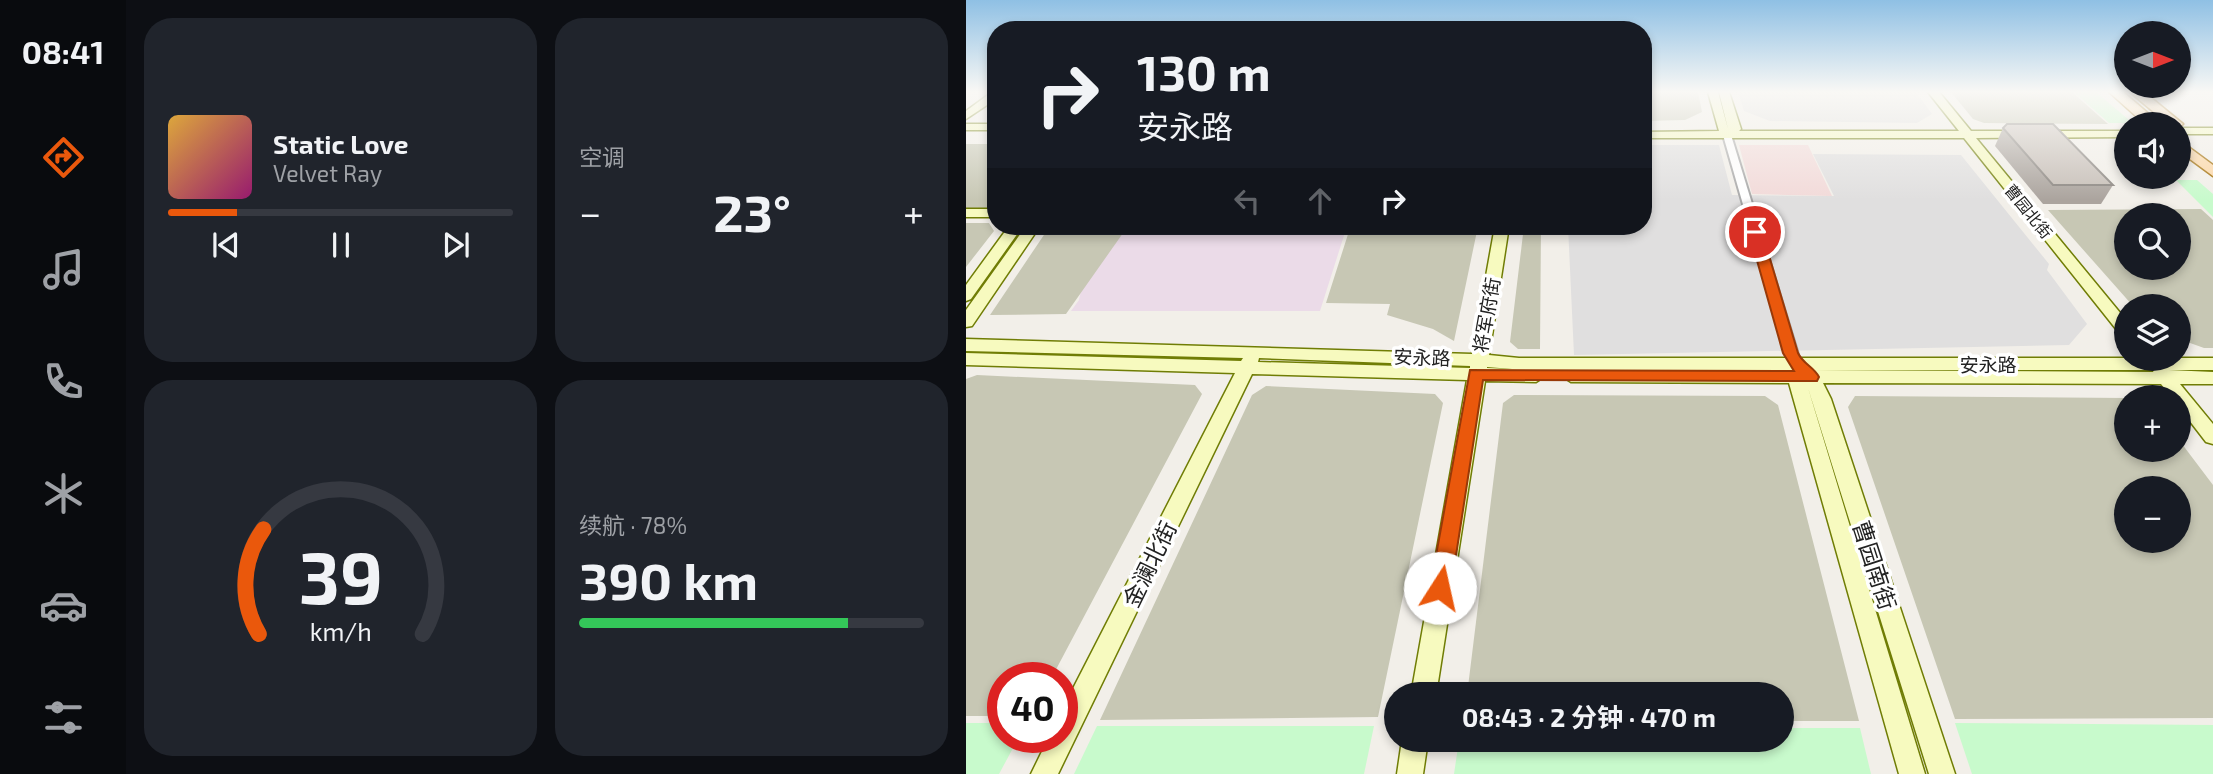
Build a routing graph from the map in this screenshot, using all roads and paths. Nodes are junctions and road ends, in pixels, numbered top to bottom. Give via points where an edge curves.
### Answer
1 (1728, 128) edge
2 (1961, 128) edge
3 (1652, 129) edge
4 (1729, 131) junction
5 (1964, 132) junction
6 (2114, 132) edge
7 (2191, 132) edge
8 (2213, 133) edge
9 (966, 134) edge
10 (987, 134) edge
11 (1652, 135) edge
12 (2191, 139) edge
13 (2191, 144) edge
14 (2213, 153) edge
15 (2213, 172) edge
16 (966, 213) edge
17 (987, 213) edge
18 (1010, 235) edge
19 (1027, 235) edge
20 (1500, 235) edge
21 (966, 296) edge
22 (2114, 315) edge
23 (966, 322) edge
24 (966, 345) edge
25 (966, 359) edge
26 (1250, 360) junction
27 (2213, 364) edge
28 (2191, 365) edge
29 (1477, 367) junction
30 (2114, 368) edge
31 (2159, 371) edge
32 (2177, 371) edge
33 (1801, 373) junction
34 (2213, 378) edge
35 (2213, 438) edge
36 (1425, 682) edge
37 (1413, 752) edge
38 (1044, 774) edge
39 (1409, 774) edge
40 (1912, 774) edge
41 (1942, 774) edge

1 - 4 main road, 曹园南街
2 - 5 main road, 曹园北街
3 - 4 main road
4 - 5 main road
4 - 11 main road
4 - 33 street, 曹园南街
5 - 6 main road
5 - 22 main road, 曹园北街
7 - 8 main road
9 - 10 main road
12 - 14 main road
13 - 15 main road
16 - 17 main road
18 - 21 main road
19 - 23 main road
20 - 29 main road, 将军府街
24 - 26 main road, 安永路
25 - 26 main road, 安永路
26 - 29 main road, 安永路
26 - 38 main road, 金澜北街
27 - 28 main road, 安永路
29 - 33 main road, 安永路
29 - 36 main road, 将军府街
30 - 33 main road, 安永路
31 - 35 main road
32 - 34 main road, 安永路
33 - 40 main road, 曹园南街
33 - 41 main road, 曹园南街 via 1822,399
37 - 39 main road

